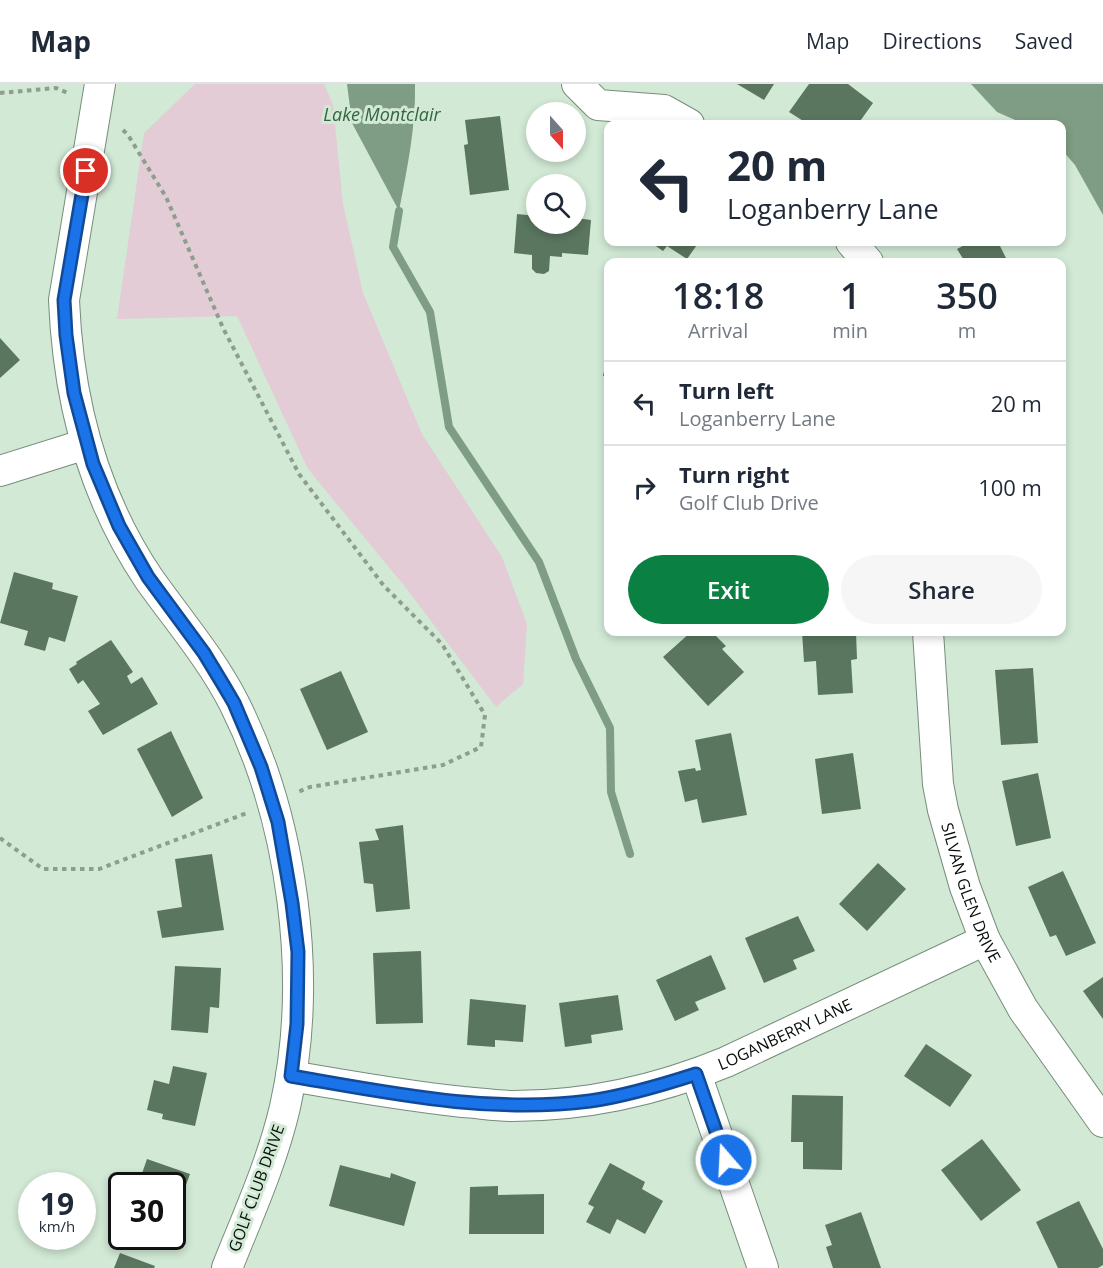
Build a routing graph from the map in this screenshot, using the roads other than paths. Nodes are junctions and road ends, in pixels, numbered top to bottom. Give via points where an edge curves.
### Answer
1 (577, 84) edge
2 (98, 95) edge
3 (683, 120) edge
4 (854, 246) edge
5 (864, 258) edge
6 (87, 444) junction
7 (0, 471) edge
8 (928, 636) edge
9 (985, 940) junction
10 (696, 1074) junction
11 (291, 1076) junction
12 (1103, 1122) edge
13 (227, 1268) edge
14 (763, 1268) edge

1 - 3 street via 598,105 664,110
2 - 6 street, GOLF CLUB DRIVE via 64,300 74,393
4 - 5 street
6 - 7 street
6 - 11 street, GOLF CLUB DRIVE via 119,526 148,577 204,653 234,703 261,767 278,822 298,952 297,1024
8 - 9 street, SILVAN GLEN DRIVE via 940,793 964,887
9 - 10 street, LOGANBERRY LANE
9 - 12 street, SILVAN GLEN DRIVE via 1023,1009
10 - 11 street, LOGANBERRY LANE via 592,1101 510,1106 412,1097
10 - 14 street
11 - 13 street, GOLF CLUB DRIVE via 268,1167

